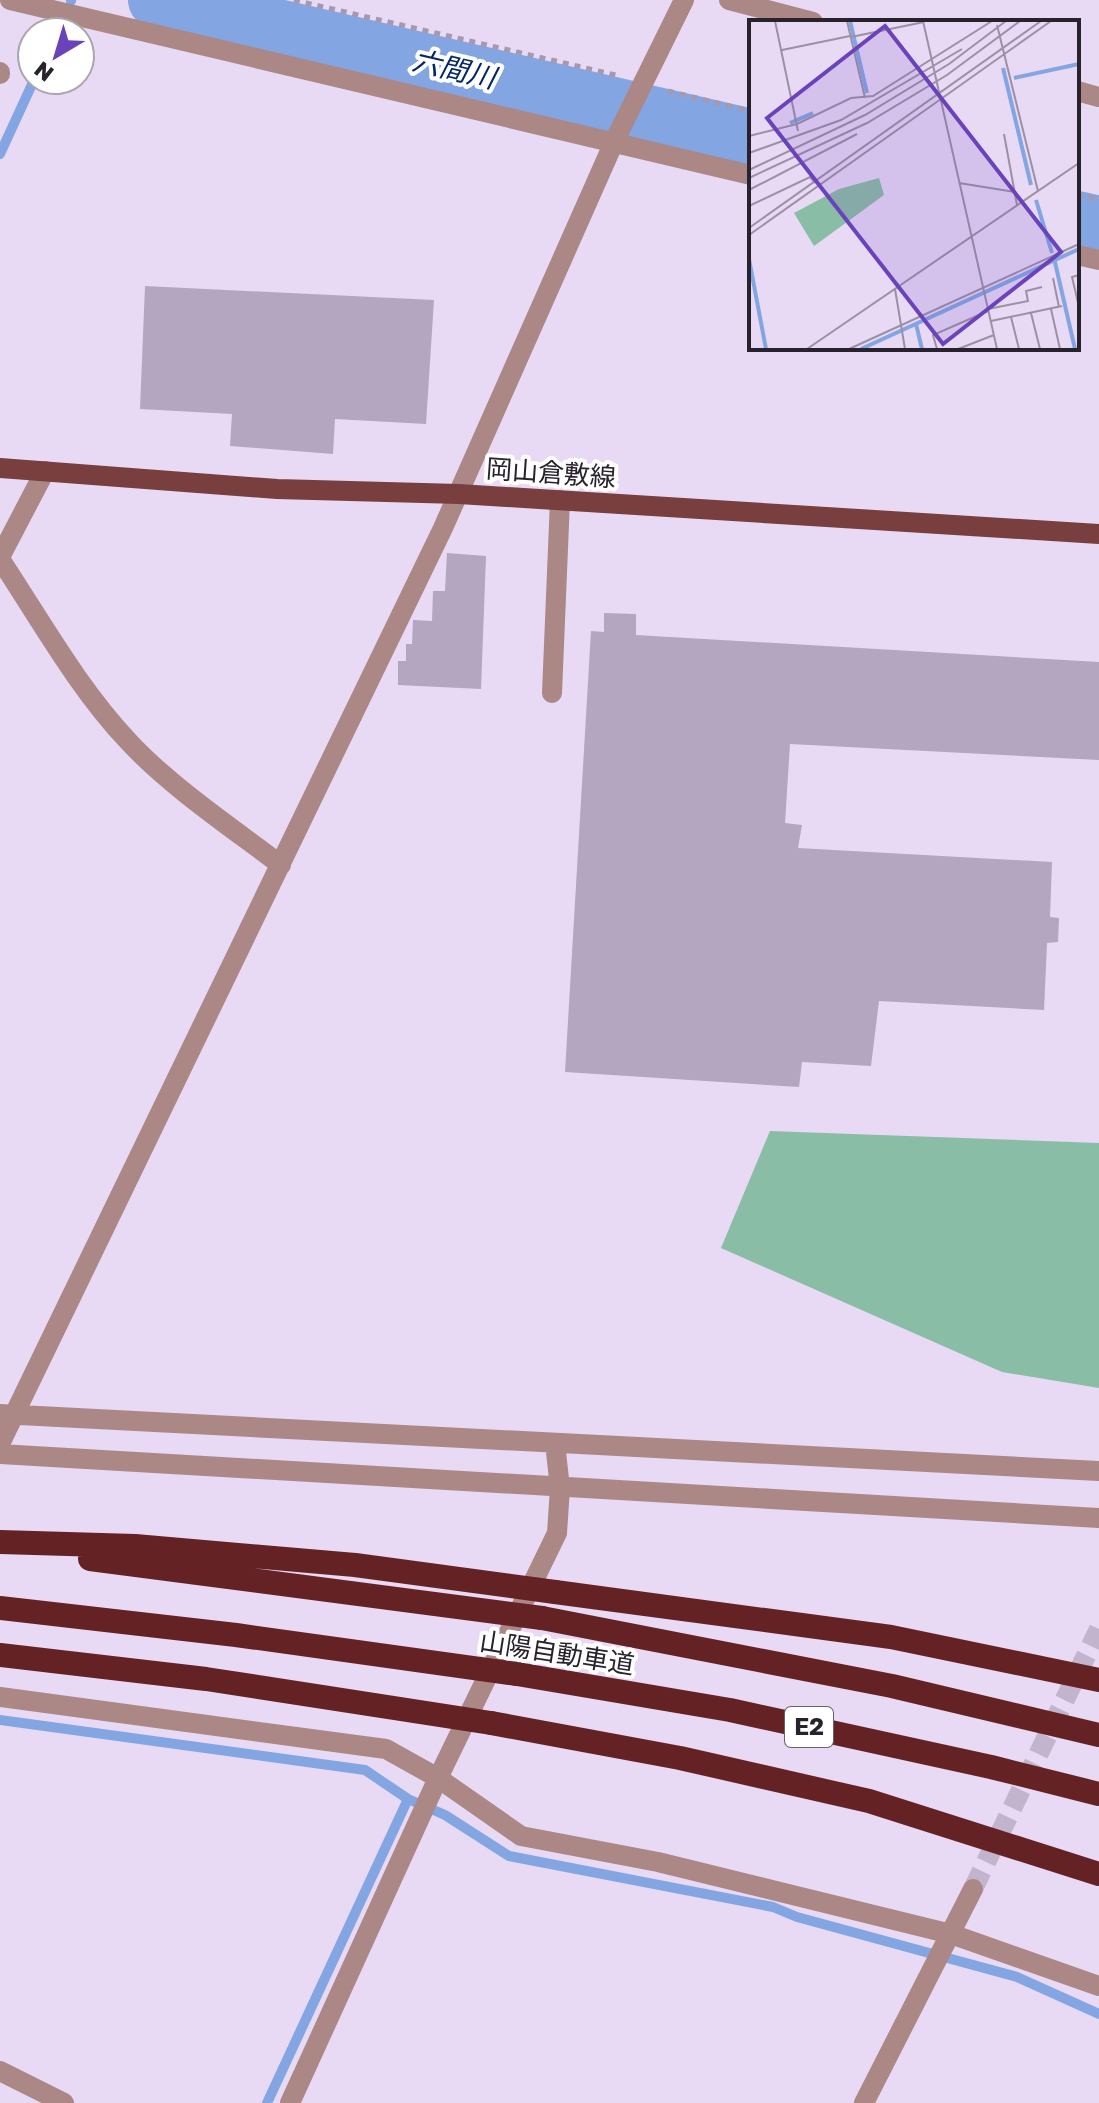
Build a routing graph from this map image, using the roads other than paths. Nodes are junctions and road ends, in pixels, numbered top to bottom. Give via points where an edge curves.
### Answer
1 (10, 0) edge
2 (684, 0) edge
3 (729, 0) edge
4 (805, 20) edge
5 (1079, 92) edge
6 (1099, 97) edge
7 (617, 135) junction
8 (749, 174) edge
9 (1079, 255) edge
10 (1099, 260) edge
11 (0, 468) edge
12 (45, 471) junction
13 (459, 494) junction
14 (560, 500) junction
15 (1099, 534) edge
16 (0, 558) edge
17 (552, 693) dead end
18 (281, 865) junction
19 (8, 1414) edge
20 (555, 1443) junction
21 (0, 1444) edge
22 (0, 1454) edge
23 (1099, 1471) edge
24 (560, 1488) junction
25 (1099, 1518) edge
26 (0, 1542) edge
27 (0, 1551) edge
28 (0, 1608) edge
29 (0, 1655) edge
30 (1099, 1680) edge
31 (0, 1697) edge
32 (1099, 1735) edge
33 (438, 1778) junction
34 (1099, 1794) edge
35 (1099, 1874) edge
36 (973, 1889) tunnel mouth
37 (942, 1948) junction
38 (1099, 1986) edge
39 (0, 2071) edge
40 (64, 2103) edge
41 (290, 2103) edge
42 (864, 2103) edge

1 - 7 street
2 - 7 street
3 - 4 street
5 - 6 street
7 - 8 street
7 - 13 street
9 - 10 street
11 - 12 main road, 岡山倉敷線
12 - 13 main road, 岡山倉敷線 via 277,489
12 - 16 street
13 - 14 main road, 岡山倉敷線
13 - 18 street
14 - 15 main road, 岡山倉敷線
14 - 17 street
16 - 18 street via 86,692 131,744
18 - 19 street
19 - 20 street
19 - 21 street
20 - 23 street
20 - 24 street
22 - 24 street
24 - 25 street
24 - 33 street via 557,1533
26 - 30 highway, bridge via 135,1546 355,1565 891,1637
27 - 32 highway, 山陽自動車道 / E2, bridge via 542,1618 892,1686
28 - 34 highway, 山陽自動車道 / E2, bridge via 517,1674 730,1710
29 - 35 highway, bridge via 206,1679 680,1758 869,1801
31 - 33 street via 386,1749
33 - 37 street via 521,1836 658,1862
33 - 41 street
36 - 37 street
37 - 38 street
37 - 42 street
39 - 40 street

